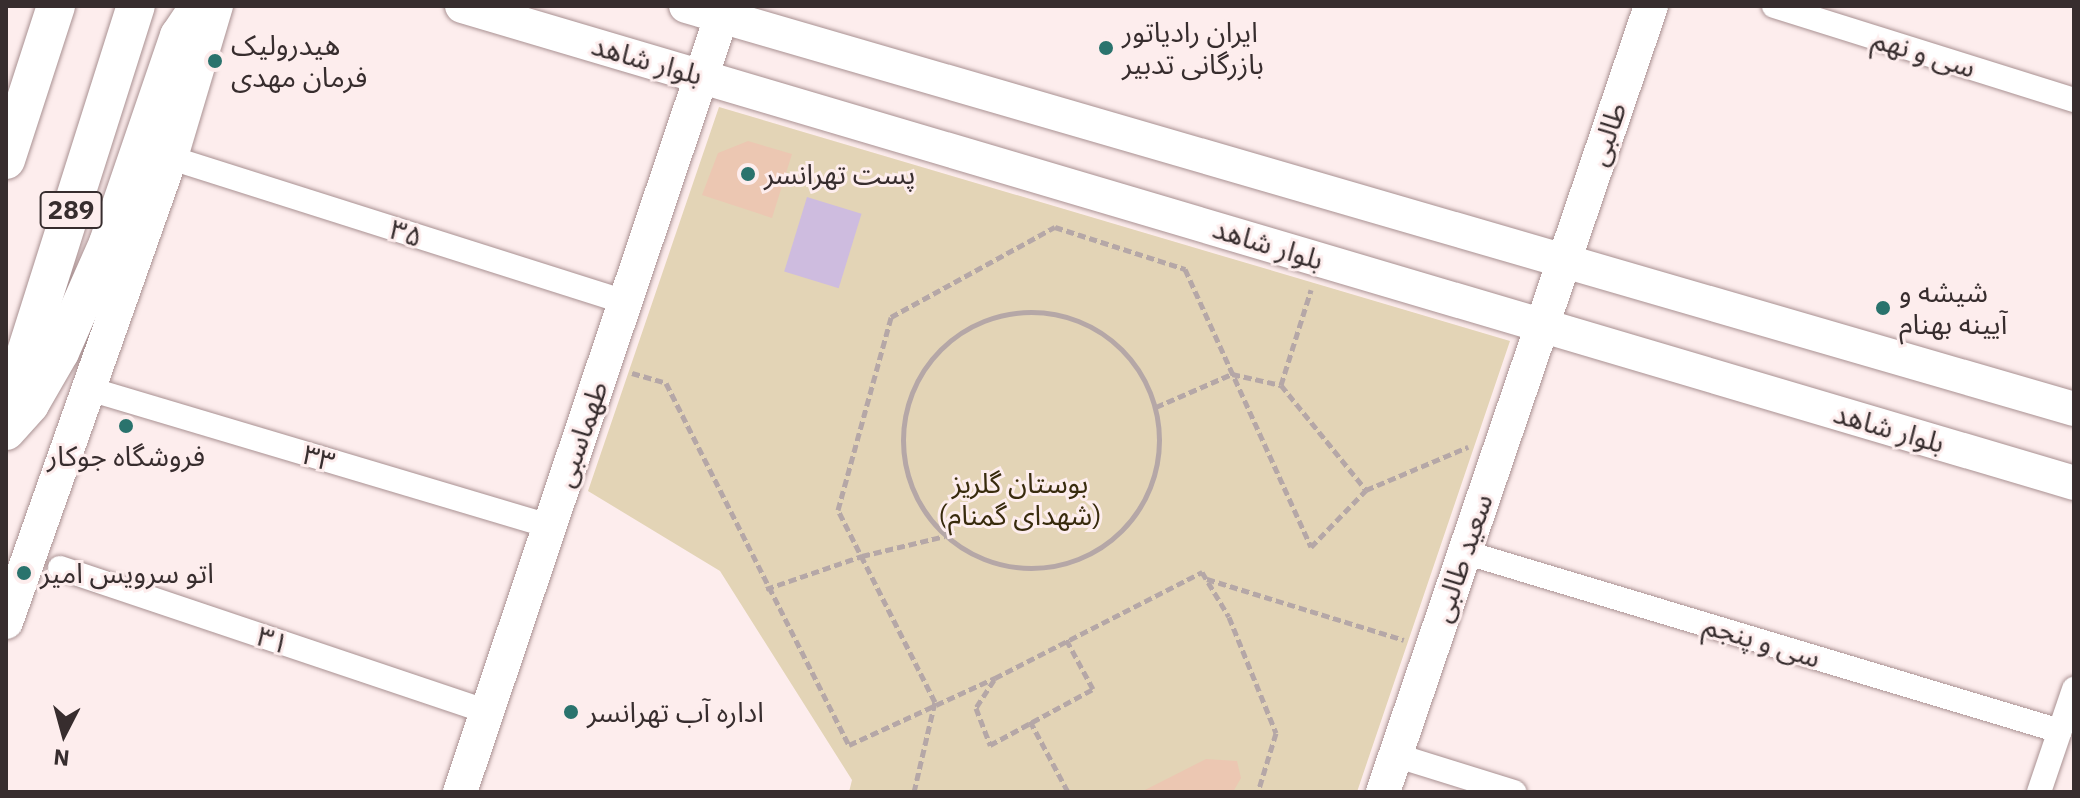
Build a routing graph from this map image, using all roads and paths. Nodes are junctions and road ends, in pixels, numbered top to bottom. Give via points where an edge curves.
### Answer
1 (56, 6) edge
2 (136, 6) edge
3 (199, 6) edge
4 (216, 6) edge
5 (462, 6) edge
6 (686, 6) edge
7 (1651, 6) edge
8 (1774, 6) edge
9 (723, 11) edge
10 (701, 76) junction
11 (2074, 100) edge
12 (6, 160) edge
13 (187, 163) dead end
14 (1564, 261) junction
15 (1313, 281) dead end
16 (625, 302) junction
17 (1541, 325) junction
18 (627, 372) dead end
19 (1232, 374) junction
20 (1281, 385) junction
21 (89, 389) junction
22 (1156, 407) junction
23 (2074, 409) edge
24 (6, 415) edge
25 (6, 431) edge
26 (1476, 444) dead end
27 (2074, 483) edge
28 (1366, 490) junction
29 (550, 526) junction
30 (946, 535) junction
31 (1464, 552) junction
32 (862, 556) junction
33 (60, 568) dead end
34 (1206, 579) junction
35 (766, 589) junction
36 (6, 622) edge
37 (1066, 639) junction
38 (1408, 641) dead end
39 (995, 678) junction
40 (2074, 689) edge
41 (935, 702) junction
42 (487, 712) junction
43 (1030, 721) junction
44 (2066, 721) edge
45 (1395, 755) junction
46 (460, 792) edge
47 (914, 792) edge
48 (1068, 792) edge
49 (1258, 792) edge
50 (1383, 792) edge
51 (1514, 792) edge
52 (2039, 792) edge

1 - 12 main road
2 - 24 main road, 289
3 - 25 main road via 179,36 108,243 60,352 30,404
4 - 21 main road via 170,160
5 - 10 main road, بلوار شاهد
6 - 9 main road
7 - 14 main road, طالبی
8 - 11 street, سی و نهم
9 - 10 main road, طهماسبی
9 - 14 main road
10 - 16 main road, طهماسبی
10 - 17 main road, بلوار شاهد
13 - 16 street, ۳۵
14 - 17 main road, طالبی
14 - 23 main road
15 - 20 path
16 - 29 main road, طهماسبی
17 - 27 main road, بلوار شاهد
17 - 31 main road, سعید طالبی
18 - 35 path via 666,383
19 - 20 path
19 - 22 path
19 - 28 path via 1311,547
19 - 32 path via 1185,269 1055,227 891,317 838,510
20 - 28 path
21 - 29 street, ۳۳
21 - 36 main road
22 - 30 path via 1160,442 1153,482 1134,517 1105,545 1068,563 1028,568 989,562
22 - 30 path via 1134,363 1102,333 1046,314 1016,312 973,324 929,362 913,387 901,430 906,474 925,514
26 - 28 path
29 - 42 main road, طهماسبی
30 - 32 path
31 - 44 street, سی و پنجم
31 - 45 main road, سعید طالبی
32 - 35 path
32 - 41 path
33 - 42 street, ۳۱
34 - 37 path via 1202,572
34 - 38 path
34 - 49 path via 1229,617 1276,733
35 - 41 path via 849,745
37 - 39 path
37 - 43 path via 1093,689
39 - 41 path
39 - 43 path via 976,708 990,745
40 - 44 street
41 - 47 path
42 - 46 main road, طهماسبی
43 - 48 path
44 - 52 street
45 - 50 main road, سعید طالبی
45 - 51 street

